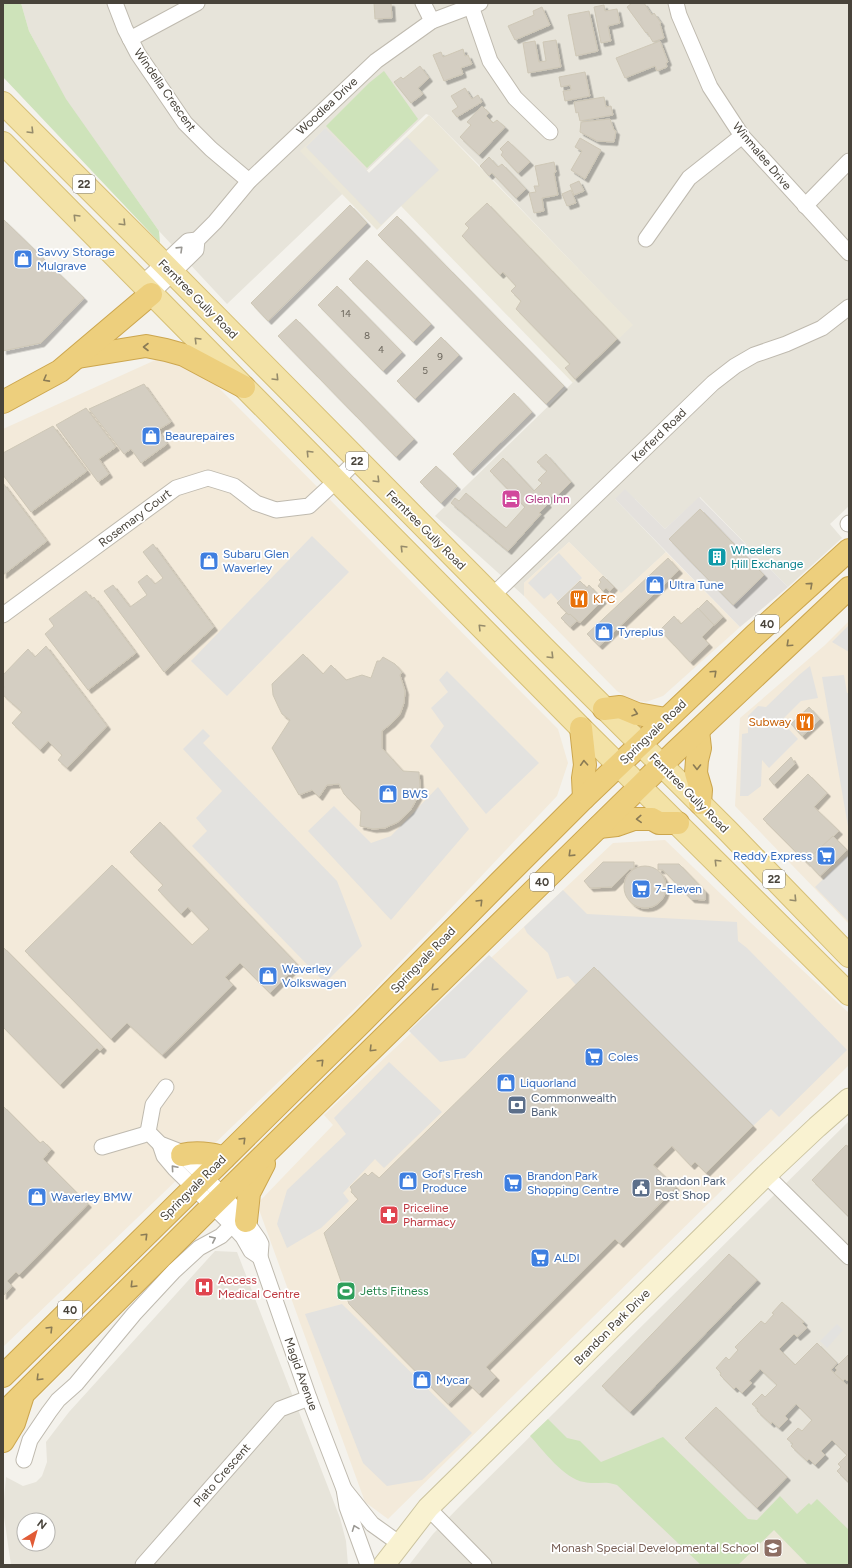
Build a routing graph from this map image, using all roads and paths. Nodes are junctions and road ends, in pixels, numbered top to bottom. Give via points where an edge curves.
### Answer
1 (115, 3) edge
2 (197, 3) edge
3 (423, 3) edge
4 (676, 3) edge
5 (476, 4) edge
6 (432, 21) junction
7 (130, 39) junction
8 (3, 103) edge
9 (550, 132) dead end
10 (742, 136) junction
11 (3, 143) edge
12 (849, 161) edge
13 (249, 181) junction
14 (805, 206) junction
15 (646, 239) dead end
16 (849, 253) edge
17 (168, 268) junction
18 (147, 289) junction
19 (849, 307) edge
20 (78, 357) junction
21 (244, 387) junction
22 (3, 402) edge
23 (357, 460) junction
24 (336, 481) junction
25 (849, 550) edge
26 (849, 588) edge
27 (492, 596) junction
28 (3, 616) edge
29 (530, 634) junction
30 (508, 655) junction
31 (604, 709) junction
32 (666, 719) junction
33 (581, 728) junction
34 (698, 730) junction
35 (640, 744) junction
36 (618, 765) junction
37 (662, 765) junction
38 (640, 786) junction
39 (584, 798) junction
40 (700, 803) junction
41 (678, 823) junction
42 (599, 827) junction
43 (849, 956) edge
44 (849, 994) edge
45 (380, 1004) junction
46 (400, 1021) junction
47 (166, 1087) dead end
48 (849, 1099) edge
49 (148, 1132) junction
50 (277, 1142) junction
51 (160, 1144) junction
52 (102, 1147) dead end
53 (182, 1155) junction
54 (224, 1158) junction
55 (766, 1175) junction
56 (200, 1183) junction
57 (218, 1201) junction
58 (239, 1223) junction
59 (849, 1257) edge
60 (167, 1264) junction
61 (3, 1376) edge
62 (24, 1393) junction
63 (309, 1398) junction
64 (3, 1414) edge
65 (3, 1441) edge
66 (24, 1460) dead end
67 (344, 1489) junction
68 (428, 1508) junction
69 (400, 1544) junction
70 (143, 1565) edge
71 (368, 1565) edge
72 (384, 1565) edge
73 (484, 1565) edge

1 - 7 street, Windella Crescent
2 - 7 street
3 - 6 street
4 - 10 street, Winmalee Drive via 710,87
5 - 6 street, Woodlea Drive
5 - 9 street via 490,61 515,98
6 - 13 street, Woodlea Drive via 376,61
7 - 13 street, Windella Crescent via 185,123
8 -> 17 main road, Ferntree Gully Road / 22
10 - 14 street, Winmalee Drive
10 - 15 street via 689,178
18 -> 11 main road, 22
12 - 14 street
13 - 17 street, Woodlea Drive via 197,240 196,250
14 - 16 street, Winmalee Drive
17 - 18 street, Woodlea Drive
17 -> 23 main road, Ferntree Gully Road / 22
18 - 20 highway
21 -> 18 main road, 22
19 - 27 street, Kerferd Road via 822,328 754,355 713,383
21 -> 20 highway via 184,356 153,347
20 -> 22 highway via 60,371
24 -> 21 main road, 22
23 - 24 street, Rosemary Court
23 -> 27 main road, Ferntree Gully Road / 22
24 - 28 street, Rosemary Court via 309,506 276,510 256,503 234,486 208,478 176,488
30 -> 24 main road, 22
32 -> 25 highway, Springvale Road / 40
26 -> 34 highway, 40
27 - 29 main road, Ferntree Gully Road / 22
29 - 30 main road
29 -> 31 main road, Ferntree Gully Road / 22
30 - 33 main road, 22
31 -> 32 highway via 620,707 637,714
31 - 35 main road, Ferntree Gully Road / 22
32 - 35 highway, Springvale Road / 40
33 - 36 main road, 22
39 -> 33 highway via 585,765
34 - 37 highway, 40
34 -> 40 highway via 700,748 696,760 696,773
35 - 36 highway, Springvale Road / 40
35 - 37 main road, Ferntree Gully Road / 22
36 - 38 main road, 22
36 - 39 highway, Springvale Road / 40
37 - 38 highway, 40
37 - 40 main road, Ferntree Gully Road / 22
38 - 41 main road, 22
38 - 42 highway, 40
45 -> 39 highway, Springvale Road / 40
40 -> 43 main road, Ferntree Gully Road / 22
41 -> 42 highway via 634,819 617,825
44 -> 41 main road, 22
42 -> 46 highway, 40
45 - 46 highway
54 -> 45 highway, Springvale Road / 40
46 -> 50 highway, 40
47 - 49 street via 153,1105
48 - 55 street, Brandon Park Drive
49 - 51 street
49 - 52 street
50 - 57 highway, 40
50 - 58 highway via 249,1193
51 - 53 street
56 -> 51 street via 164,1156
53 - 54 highway via 192,1152 215,1154
53 - 56 street
54 - 56 highway, Springvale Road / 40
55 - 59 street
55 - 68 street, Brandon Park Drive
56 - 57 street, Magid Avenue
61 -> 56 highway, Springvale Road / 40
57 - 58 street, Magid Avenue
57 - 60 highway, 40
60 -> 58 street via 194,1252
58 - 63 street, Magid Avenue via 261,1244 260,1257
60 -> 62 highway, 40
60 - 66 street via 134,1314 83,1376 49,1412 30,1440
62 - 64 highway, 40
62 - 65 highway via 14,1423
63 - 67 street, Magid Avenue
63 - 70 street, Plato Crescent via 280,1409
67 - 69 street, Magid Avenue via 372,1524
71 -> 67 street, Magid Avenue via 347,1507
68 - 69 street, Brandon Park Drive
68 - 73 street
69 - 72 street, Brandon Park Drive

